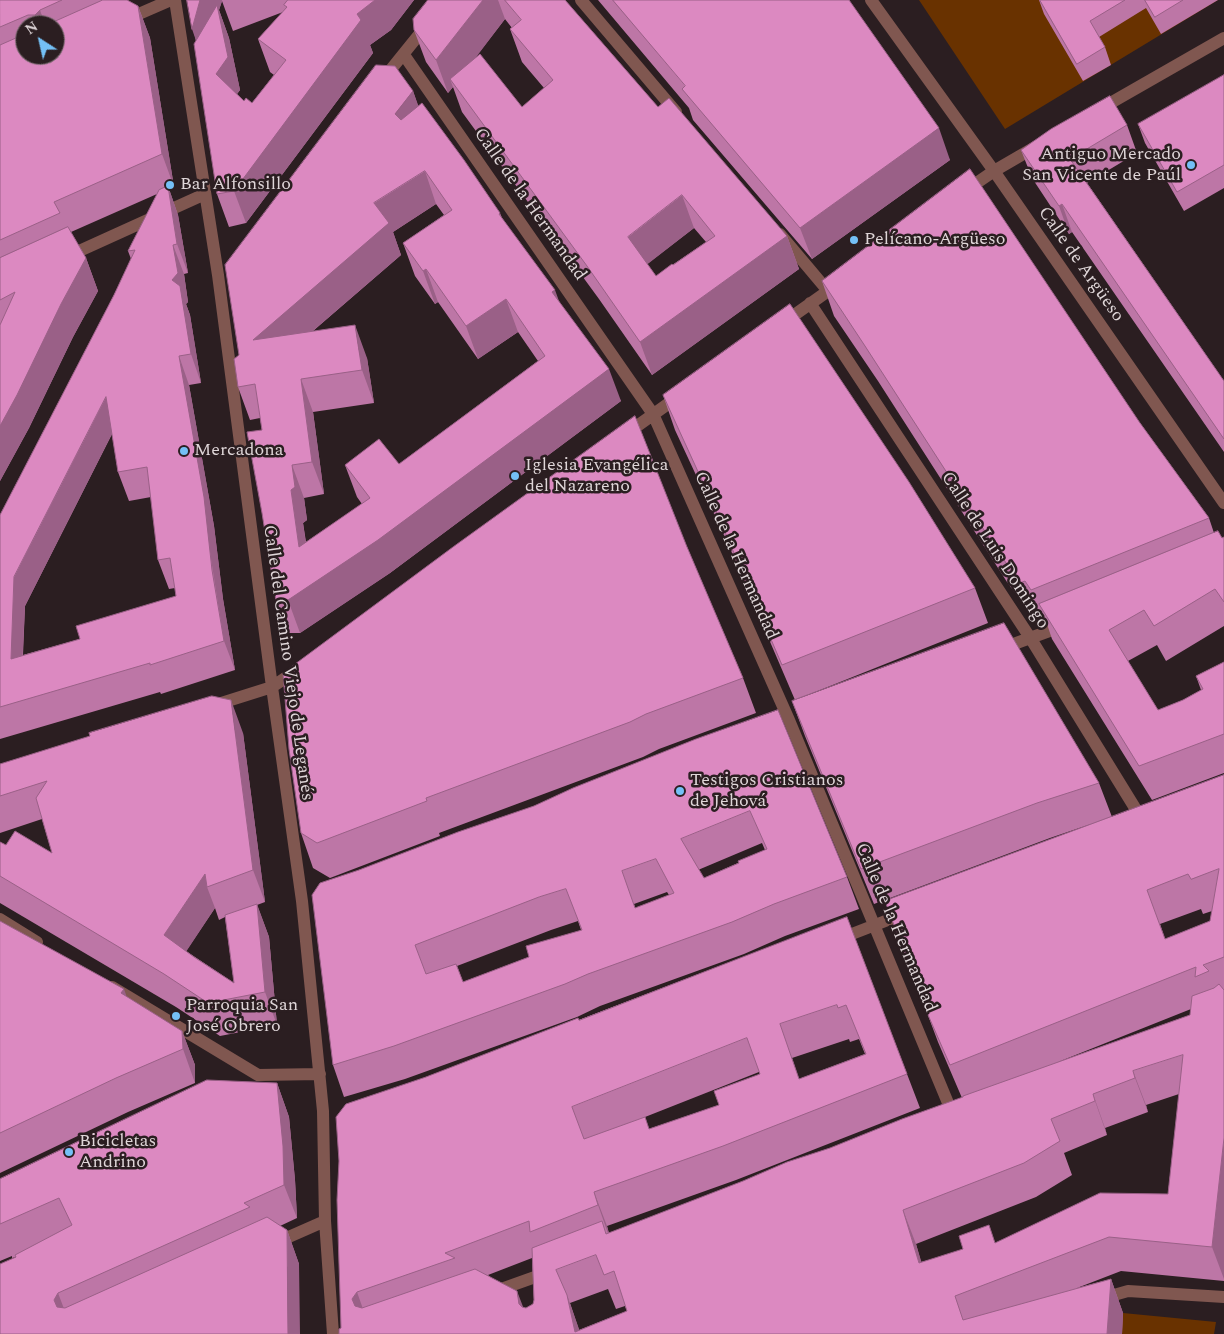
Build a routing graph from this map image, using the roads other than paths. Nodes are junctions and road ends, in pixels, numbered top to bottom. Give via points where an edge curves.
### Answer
1 (171, 0) edge
2 (176, 0) edge
3 (447, 0) edge
4 (581, 0) edge
5 (871, 0) edge
6 (118, 23) edge
7 (1224, 38) edge
8 (404, 55) junction
9 (378, 85) edge
10 (1088, 117) edge
11 (682, 119) edge
12 (1045, 141) edge
13 (994, 171) junction
14 (205, 194) junction
15 (954, 199) edge
16 (158, 214) junction
17 (771, 224) edge
18 (150, 232) edge
19 (231, 260) edge
20 (53, 263) edge
21 (218, 275) junction
22 (848, 276) edge
23 (828, 291) junction
24 (810, 303) junction
25 (771, 331) edge
26 (692, 387) edge
27 (652, 414) junction
28 (612, 444) edge
29 (1224, 503) edge
30 (1077, 620) edge
31 (1031, 639) junction
32 (984, 654) edge
33 (309, 661) edge
34 (272, 687) junction
35 (206, 708) edge
36 (1143, 821) edge
37 (921, 908) edge
38 (0, 919) edge
39 (875, 926) junction
40 (828, 943) edge
41 (50, 950) edge
42 (100, 980) edge
43 (320, 1074) junction
44 (258, 1075) junction
45 (241, 1084) edge
46 (953, 1115) edge
47 (339, 1124) edge
48 (324, 1129) junction
49 (325, 1221) junction
50 (262, 1249) edge
51 (564, 1266) edge
52 (481, 1296) edge
53 (1224, 1297) edge
54 (1090, 1302) edge
55 (333, 1334) edge

1 - 6 street
2 - 14 street, Calle del Camino Viejo de Leganés
3 - 8 street
4 - 11 street
5 - 13 street, Calle de Argüeso
7 - 10 street
8 - 9 street
8 - 27 street, Calle de la Hermandad
12 - 13 street
13 - 15 street
13 - 29 street, Calle de Argüeso
14 - 16 street
14 - 21 street, Calle del Camino Viejo de Leganés
16 - 18 street
16 - 20 street
17 - 23 street
19 - 21 street
21 - 34 street, Calle del Camino Viejo de Leganés
22 - 23 street
23 - 24 street
24 - 25 street
24 - 31 street, Calle de Luis Domingo
26 - 27 street
27 - 28 street
27 - 39 street, Calle de la Hermandad via 789,720
30 - 31 street
31 - 32 street
31 - 36 street, Calle de Luis Domingo
33 - 34 street
34 - 35 street
34 - 43 street, Calle del Camino Viejo de Leganés via 307,900
37 - 39 street
38 - 41 street
39 - 40 street
39 - 46 street, Calle de la Hermandad
42 - 44 street
43 - 44 street
43 - 48 street, Calle del Camino Viejo de Leganés
44 - 45 street
47 - 48 street
48 - 49 street, Calle del Camino Viejo de Leganés
49 - 50 street
49 - 55 street, Calle del Camino Viejo de Leganés
51 - 52 street via 536,1282
53 - 54 street via 1128,1291

